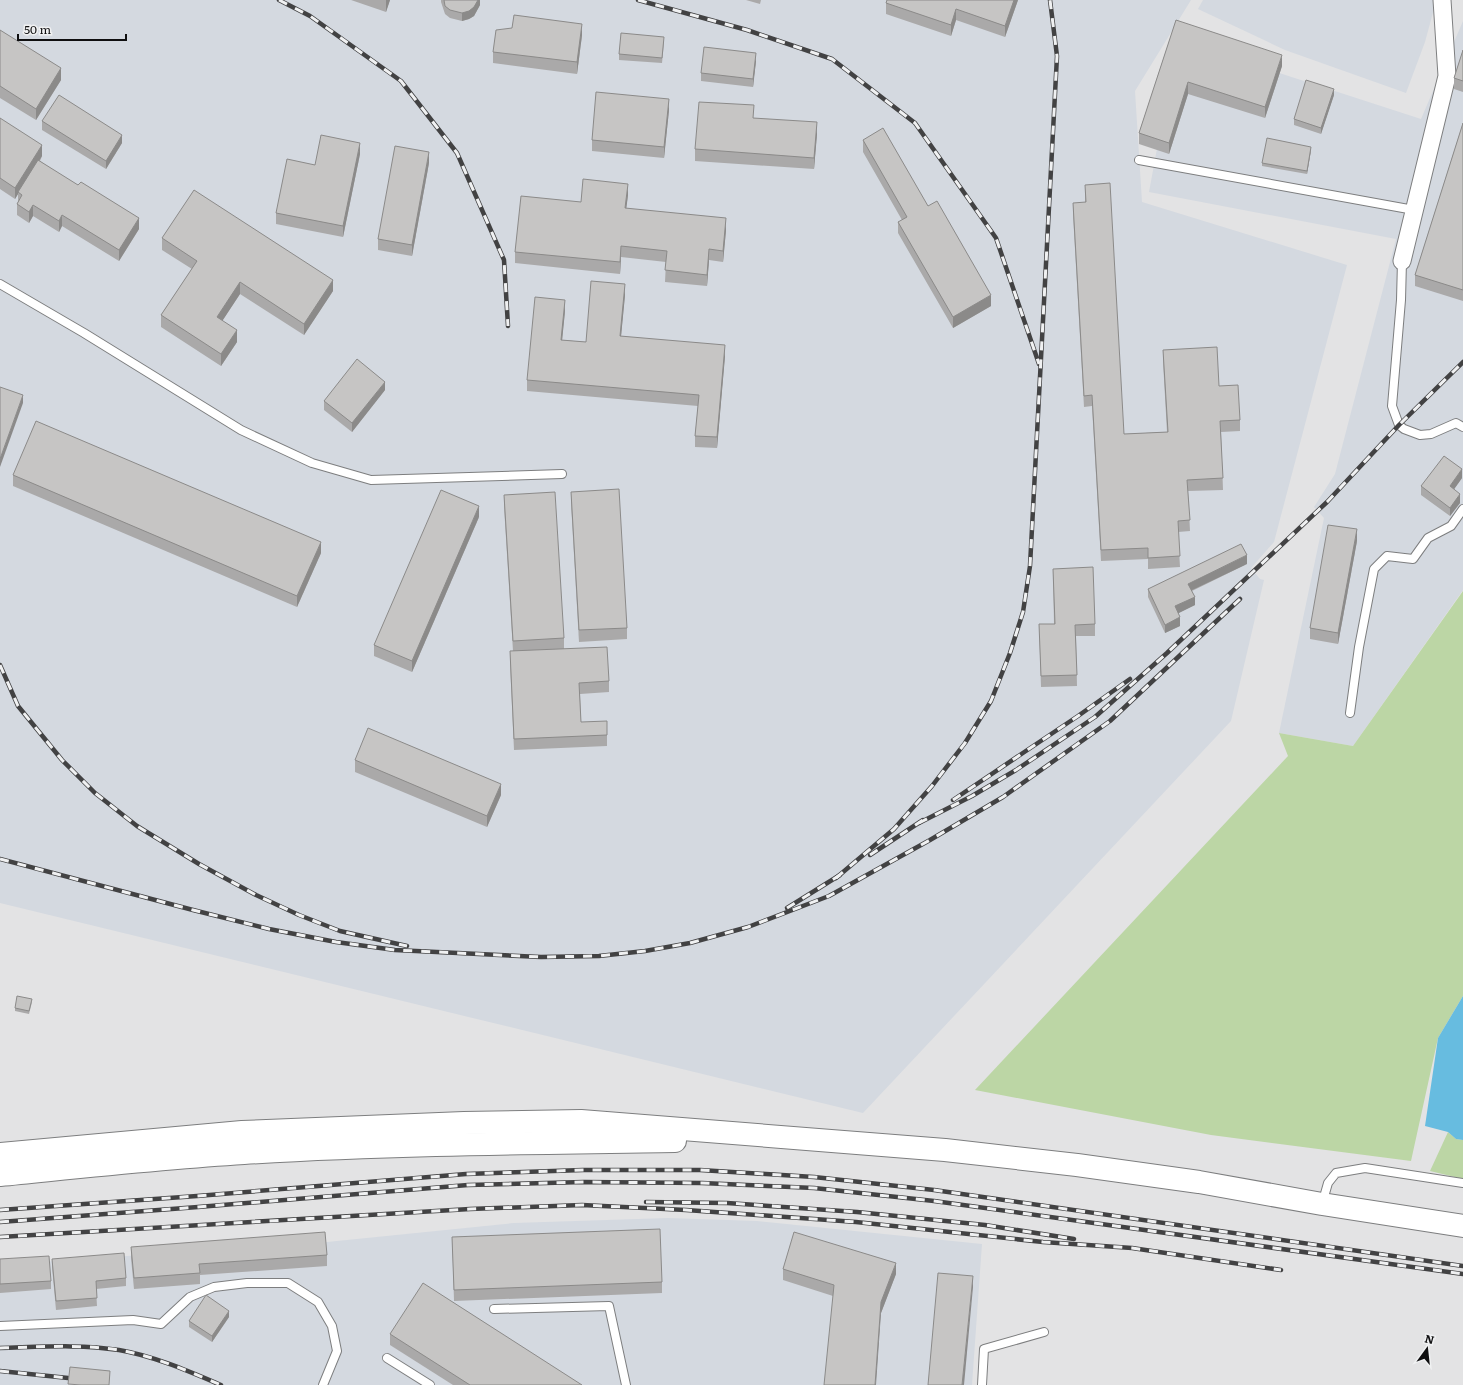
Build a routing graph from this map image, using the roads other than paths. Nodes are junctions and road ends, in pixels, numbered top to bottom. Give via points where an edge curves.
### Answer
1 (1442, 0) edge
2 (1139, 160) dead end
3 (1414, 210) junction
4 (1402, 261) joint
5 (0, 284) edge
6 (1463, 427) edge
7 (562, 474) dead end
8 (1463, 509) edge
9 (1350, 713) dead end
10 (816, 1140) junction
11 (0, 1154) edge
12 (0, 1175) edge
13 (1463, 1183) edge
14 (1322, 1204) junction
15 (1463, 1226) edge
16 (494, 1309) dead end
17 (0, 1326) edge
18 (1044, 1332) dead end
19 (387, 1358) dead end
20 (323, 1385) edge
21 (430, 1385) edge
22 (626, 1385) edge
23 (982, 1385) edge

1 - 3 street via 1447,76
2 - 3 lane
3 - 4 street
4 - 6 lane via 1402,300 1392,406 1400,425 1420,435 1431,434 1456,423
5 - 7 lane via 241,430 312,463 371,480
8 - 9 lane via 1451,526 1428,538 1413,559 1387,556 1374,569
10 - 11 main road via 581,1121 464,1123 242,1132
10 - 12 main road via 466,1144 320,1149 171,1158
10 - 14 main road via 945,1150 1077,1165 1199,1182
13 - 14 lane via 1365,1168 1336,1173 1328,1183
14 - 15 main road
16 - 22 lane via 609,1306
17 - 20 lane via 133,1320 161,1324 190,1297 214,1287 247,1283 288,1283 318,1302 332,1326 337,1351
18 - 23 lane via 984,1349
19 - 21 lane

